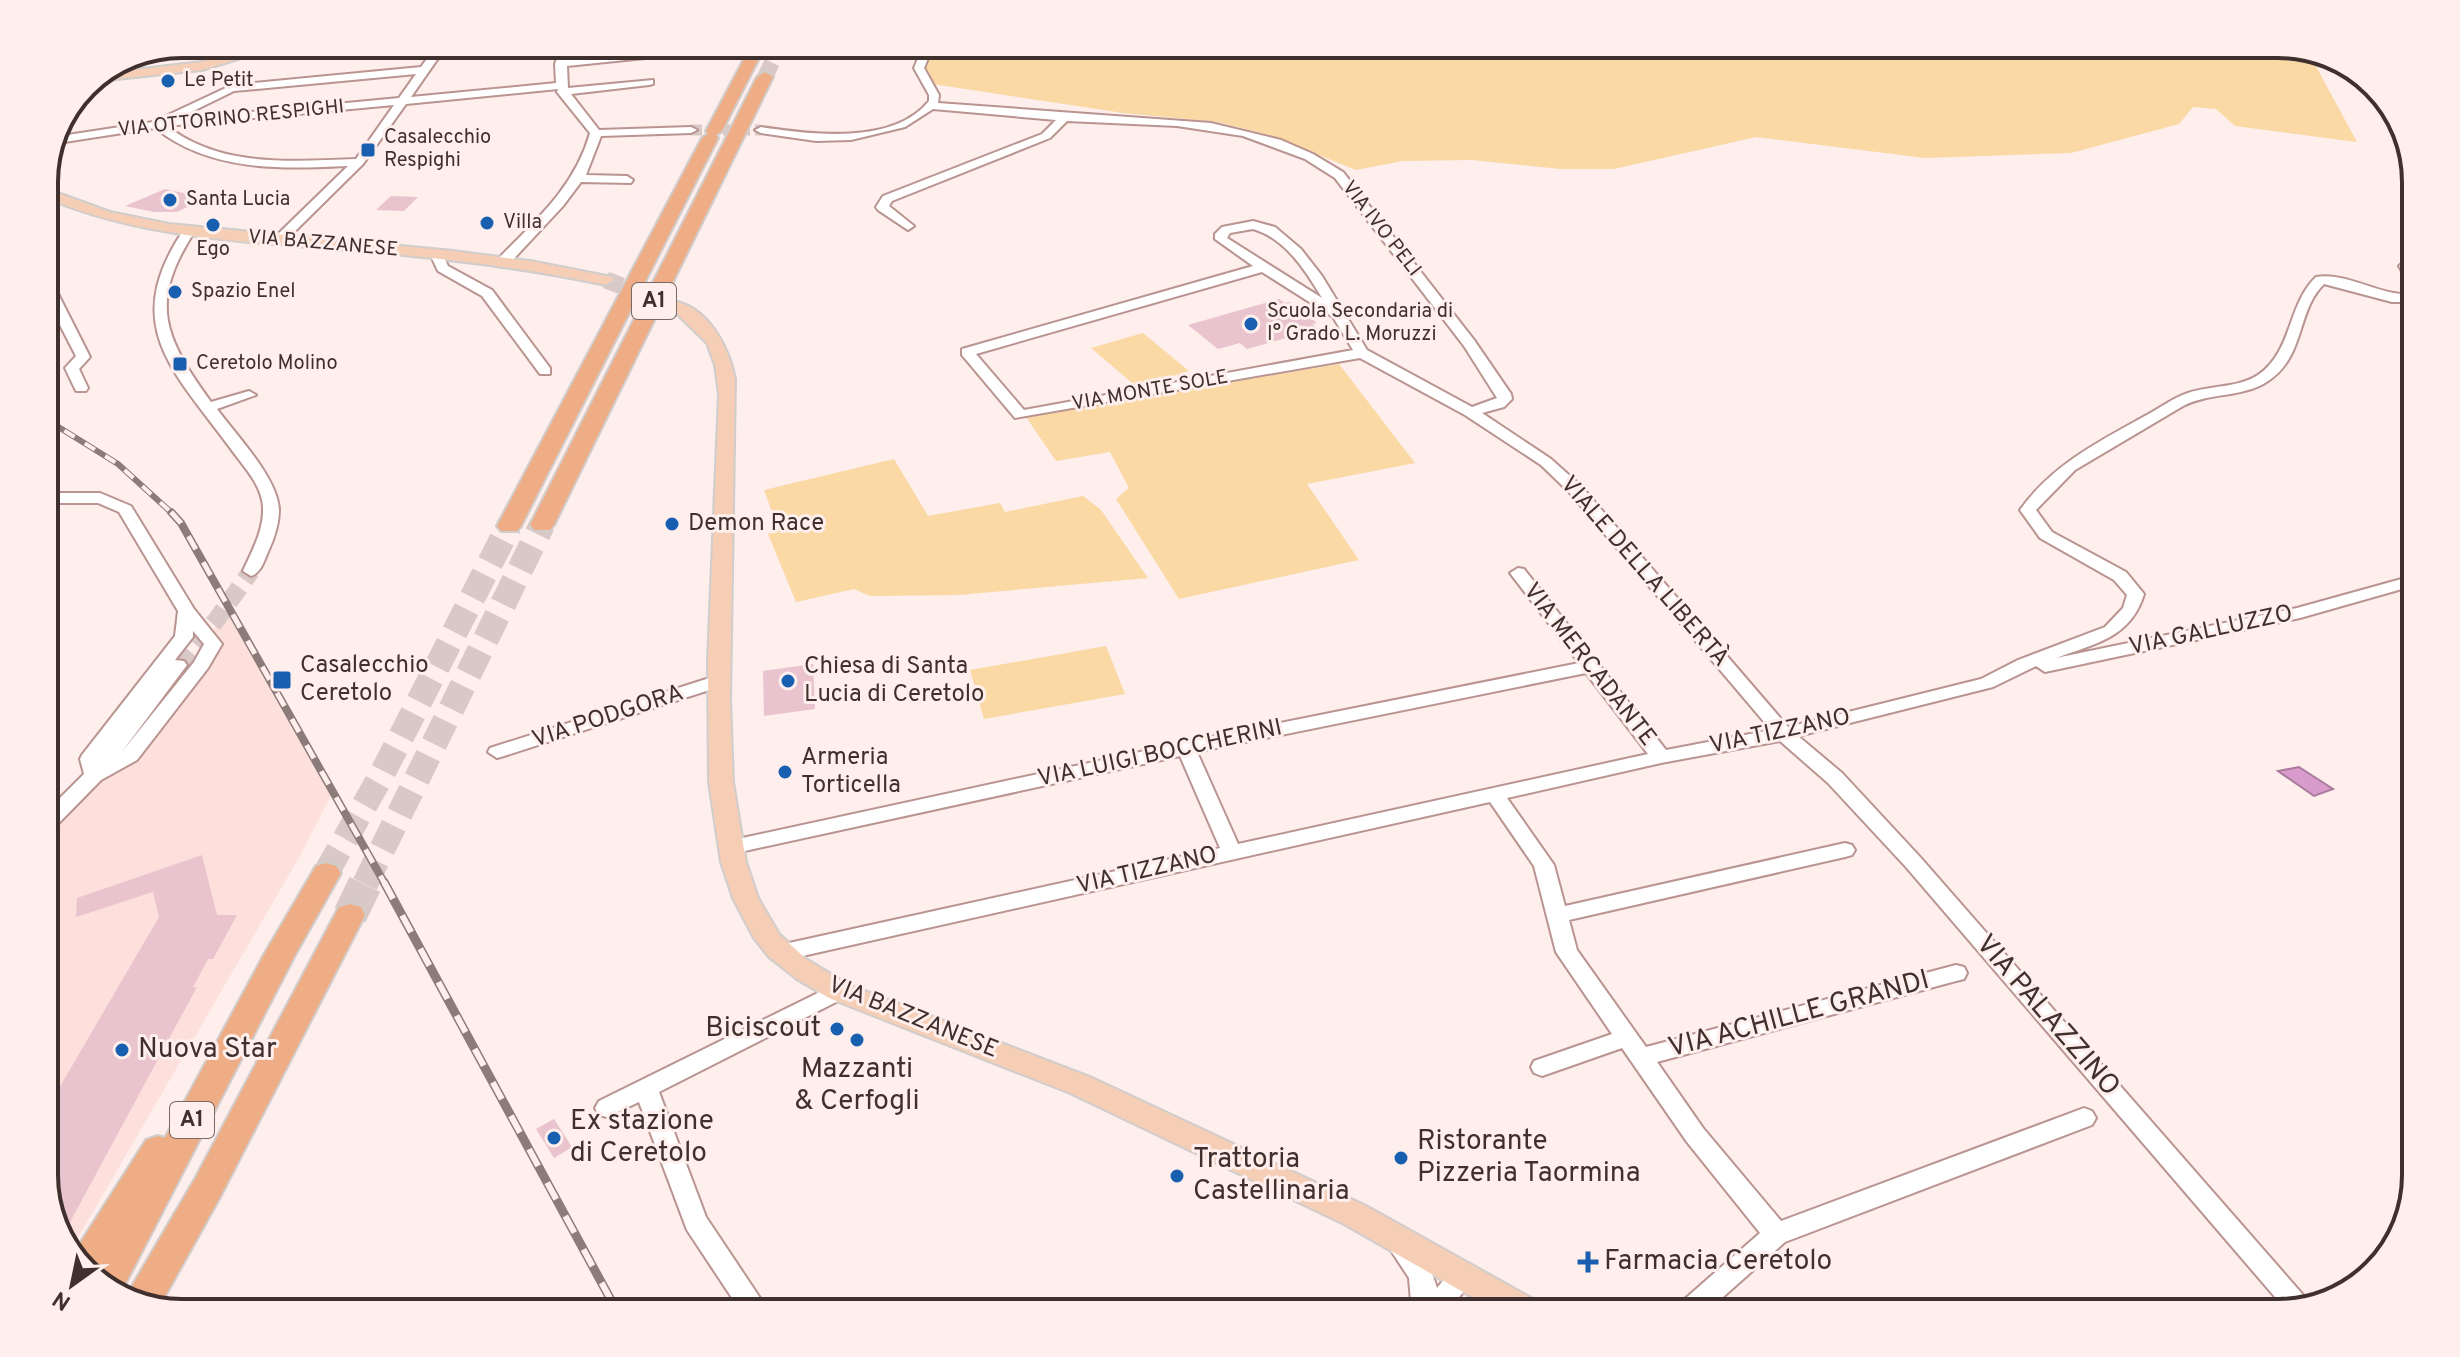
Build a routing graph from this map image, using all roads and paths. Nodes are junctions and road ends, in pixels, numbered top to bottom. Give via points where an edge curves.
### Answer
1 (231, 58) edge
2 (433, 58) edge
3 (562, 58) edge
4 (617, 58) edge
5 (751, 58) tunnel mouth
6 (923, 58) edge
7 (560, 64) junction
8 (424, 70) junction
9 (119, 76) edge
10 (765, 77) tunnel mouth
11 (649, 82) dead end
12 (561, 89) junction
13 (404, 101) junction
14 (931, 106) junction
15 (1065, 117) junction
16 (157, 124) junction
17 (761, 130) tunnel mouth
18 (596, 133) junction
19 (705, 133) junction
20 (66, 139) edge
21 (359, 162) junction
22 (1330, 168) junction
23 (1309, 171) dead end
24 (579, 178) junction
25 (610, 193) dead end
26 (58, 197) edge
27 (908, 226) dead end
28 (189, 231) junction
29 (279, 240) junction
30 (437, 256) junction
31 (502, 263) junction
32 (1264, 267) junction
33 (606, 280) tunnel mouth
34 (2402, 299) edge
35 (678, 307) tunnel mouth
36 (58, 308) edge
37 (1338, 314) junction
38 (1362, 353) junction
39 (545, 371) dead end
40 (81, 388) dead end
41 (249, 395) dead end
42 (209, 407) junction
43 (1470, 412) junction
44 (58, 498) edge
45 (542, 525) tunnel mouth
46 (509, 526) tunnel mouth
47 (251, 571) tunnel mouth
48 (1518, 573) dead end
49 (2402, 584) edge
50 (187, 611) junction
51 (178, 665) tunnel mouth
52 (1591, 666) junction
53 (2003, 675) junction
54 (719, 681) junction
55 (1784, 734) junction
56 (1186, 748) junction
57 (497, 752) dead end
58 (1661, 757) junction
59 (94, 775) junction
60 (1496, 796) junction
61 (58, 812) edge
62 (731, 847) junction
63 (1845, 850) dead end
64 (1232, 852) junction
65 (326, 873) tunnel mouth
66 (350, 915) tunnel mouth
67 (1558, 915) junction
68 (280, 953) junction
69 (780, 953) junction
70 (1956, 973) dead end
71 (838, 991) junction
72 (1628, 1037) junction
73 (1642, 1057) junction
74 (1542, 1067) dead end
75 (646, 1089) junction
76 (607, 1108) dead end
77 (2084, 1118) dead end
78 (1386, 1232) junction
79 (1776, 1234) junction
80 (99, 1245) edge
81 (112, 1274) edge
82 (1464, 1274) junction
83 (147, 1294) edge
84 (1504, 1298) edge
85 (2292, 1298) edge
86 (748, 1299) edge
87 (1426, 1299) edge
88 (1441, 1299) edge
89 (1703, 1299) edge

1 - 9 main road
2 - 8 street
3 - 7 street
4 - 7 street
5 - 19 highway, A1
6 - 14 street via 919,68 934,95
7 - 12 street
8 - 13 street
8 - 16 street via 232,88
10 - 45 highway, A1
11 - 12 street, VIA OTTORINO RESPIGHI
12 - 13 street, VIA OTTORINO RESPIGHI
12 - 18 street
13 - 16 street, VIA OTTORINO RESPIGHI
13 - 21 street
14 - 15 street, VIA IVO PELI
14 - 17 street via 911,121 849,137
15 - 22 street, VIA IVO PELI via 1218,126 1283,145
15 - 27 street via 1046,136 887,199 882,207
16 - 20 street, VIA OTTORINO RESPIGHI
16 - 21 street via 191,148 225,157 271,164
18 - 19 street
18 - 24 street via 593,154
19 - 46 highway, A1
21 - 29 street
22 - 23 street
22 - 43 street, VIA IVO PELI via 1410,265 1504,394 1499,404
24 - 25 street via 622,180
24 - 31 street
26 - 28 main road, VIA BAZZANESE via 105,215
28 - 29 main road, VIA BAZZANESE
28 - 42 street via 163,285 159,321
29 - 30 main road, VIA BAZZANESE
30 - 31 main road, VIA BAZZANESE
30 - 39 street via 443,268 487,293
31 - 33 main road, VIA BAZZANESE
32 - 37 street
32 - 37 street, VIALE DELLA LIBERTÀ via 1227,244 1221,234 1253,225 1271,230 1303,261
32 - 38 street, VIA MONTE SOLE via 967,352 1020,415
34 - 53 street, VIA TIZZANO via 2321,280 2307,293 2285,357 2264,377 2191,397 2059,474 2028,510 2046,535 2120,576 2136,594 2131,610 2111,631
35 - 54 main road, VIA BAZZANESE via 709,333 726,367
36 - 40 street via 83,357 72,368
37 - 38 street, VIALE DELLA LIBERTÀ
38 - 43 street, VIALE DELLA LIBERTÀ
41 - 42 street
42 - 47 street via 270,501 267,536
43 - 55 street, VIALE DELLA LIBERTÀ via 1546,462 1575,489
44 - 50 street via 100,498 125,509
48 - 52 street, VIA MERCADANTE
49 - 53 street, VIA GALLUZZO via 2300,613
50 - 59 street via 184,637 89,759
50 - 59 street via 213,644 202,664 130,756
51 - 59 street
52 - 56 street, VIA LUIGI BOCCHERINI
52 - 58 street, VIA MERCADANTE
53 - 55 street, VIA TIZZANO via 1955,693
54 - 57 street, VIA PODGORA
54 - 62 main road, VIA BAZZANESE
55 - 58 street, VIA TIZZANO
55 - 85 street, VIA PALAZZINO via 1835,778 1913,862
56 - 62 street, VIA LUIGI BOCCHERINI
56 - 64 street
58 - 60 street, VIA TIZZANO
59 - 61 street
60 - 64 street, VIA TIZZANO
60 - 67 street via 1544,865
62 - 69 main road, VIA BAZZANESE via 742,893
63 - 67 street
64 - 69 street, VIA TIZZANO
65 - 68 highway, A1
66 - 83 highway, A1
67 - 72 street via 1567,952
68 - 80 highway
68 - 81 highway, A1
69 - 71 main road, VIA BAZZANESE
70 - 73 street, VIA ACHILLE GRANDI
71 - 75 street
71 - 78 main road, VIA BAZZANESE via 1080,1085
72 - 73 street
72 - 74 street
73 - 79 street via 1695,1135
75 - 76 street
75 - 86 street via 696,1222
77 - 79 street
78 - 82 main road, VIA BAZZANESE
78 - 87 street via 1415,1263
79 - 89 street
82 - 84 main road, VIA BAZZANESE
82 - 88 street

